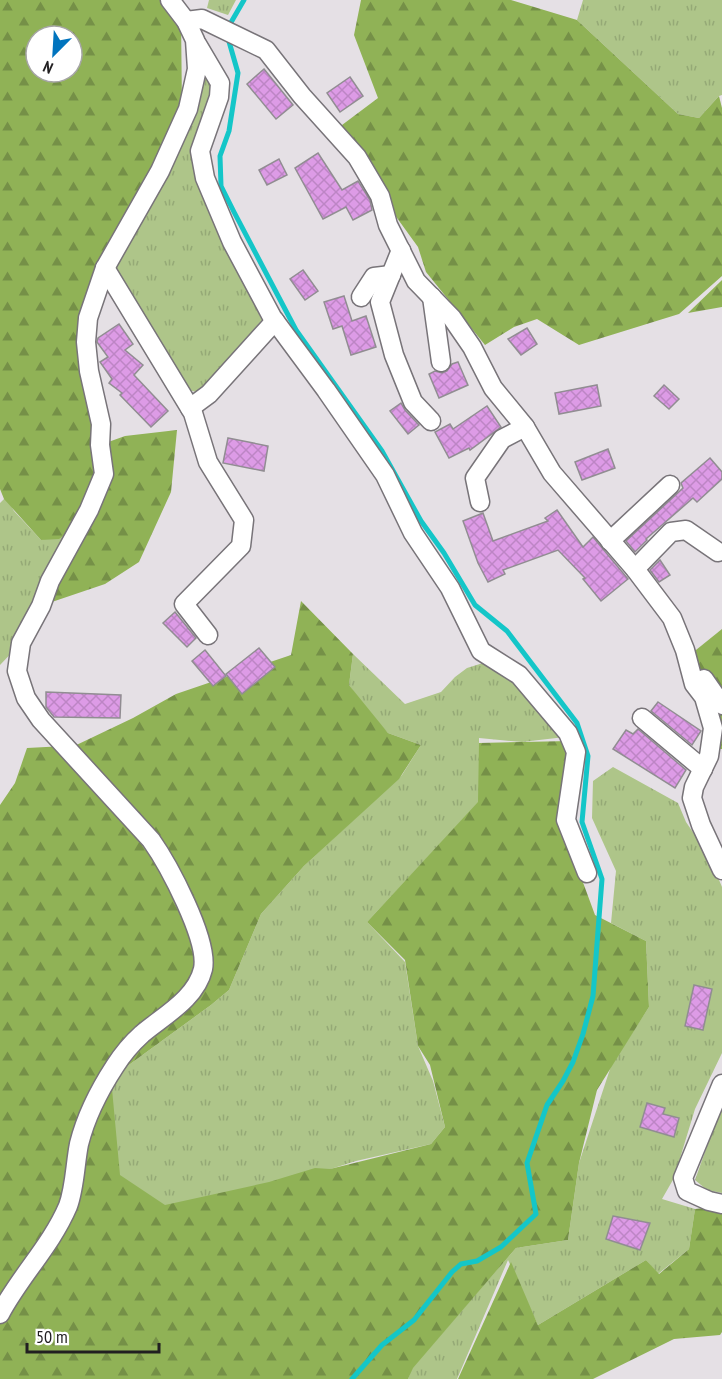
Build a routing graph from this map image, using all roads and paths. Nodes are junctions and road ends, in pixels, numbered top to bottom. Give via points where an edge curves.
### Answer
1 (170, 0) edge
2 (186, 21) junction
3 (195, 40) junction
4 (400, 250) junction
5 (105, 268) junction
6 (391, 275) junction
7 (361, 297) dead end
8 (432, 297) junction
9 (275, 321) junction
10 (441, 362) dead end
11 (190, 408) junction
12 (431, 421) dead end
13 (525, 427) junction
14 (670, 485) dead end
15 (480, 502) dead end
16 (610, 541) junction
17 (718, 552) dead end
18 (634, 569) junction
19 (208, 635) dead end
20 (685, 650) junction
21 (722, 705) edge
22 (642, 718) dead end
23 (703, 769) junction
24 (722, 870) edge
25 (587, 873) dead end
26 (722, 1084) edge
27 (722, 1204) edge
28 (0, 1314) edge

1 - 2 street
2 - 3 street
2 - 4 street via 202,19 266,50 357,157 380,196
3 - 5 street via 197,69 188,110 160,171
3 - 9 street via 220,83 200,151 205,178 232,242
4 - 6 street
4 - 8 street via 416,281
5 - 11 street
5 - 28 street via 88,318 86,342 101,424 104,474 21,643 17,671 26,698 41,720 162,856 199,936 203,968 192,992 140,1036 116,1064 96,1098 80,1142 69,1204 50,1241 10,1294
6 - 7 street via 374,277
6 - 12 street via 380,302 391,345 413,402
8 - 10 street
8 - 13 street via 452,318 493,388
9 - 11 street via 210,394
9 - 25 street via 385,475 413,533 450,588 481,651 519,675 568,733 576,752 566,820
11 - 19 street via 207,462 244,520 241,546 184,604
13 - 15 street via 502,439 475,478
13 - 16 street via 552,473
14 - 16 street
16 - 18 street
17 - 18 street via 686,530 671,532
18 - 20 street via 672,618
20 - 21 street
20 - 23 street via 694,684 704,697 713,728 710,756
22 - 23 street
23 - 24 street via 692,798
26 - 27 street via 683,1178 687,1191

